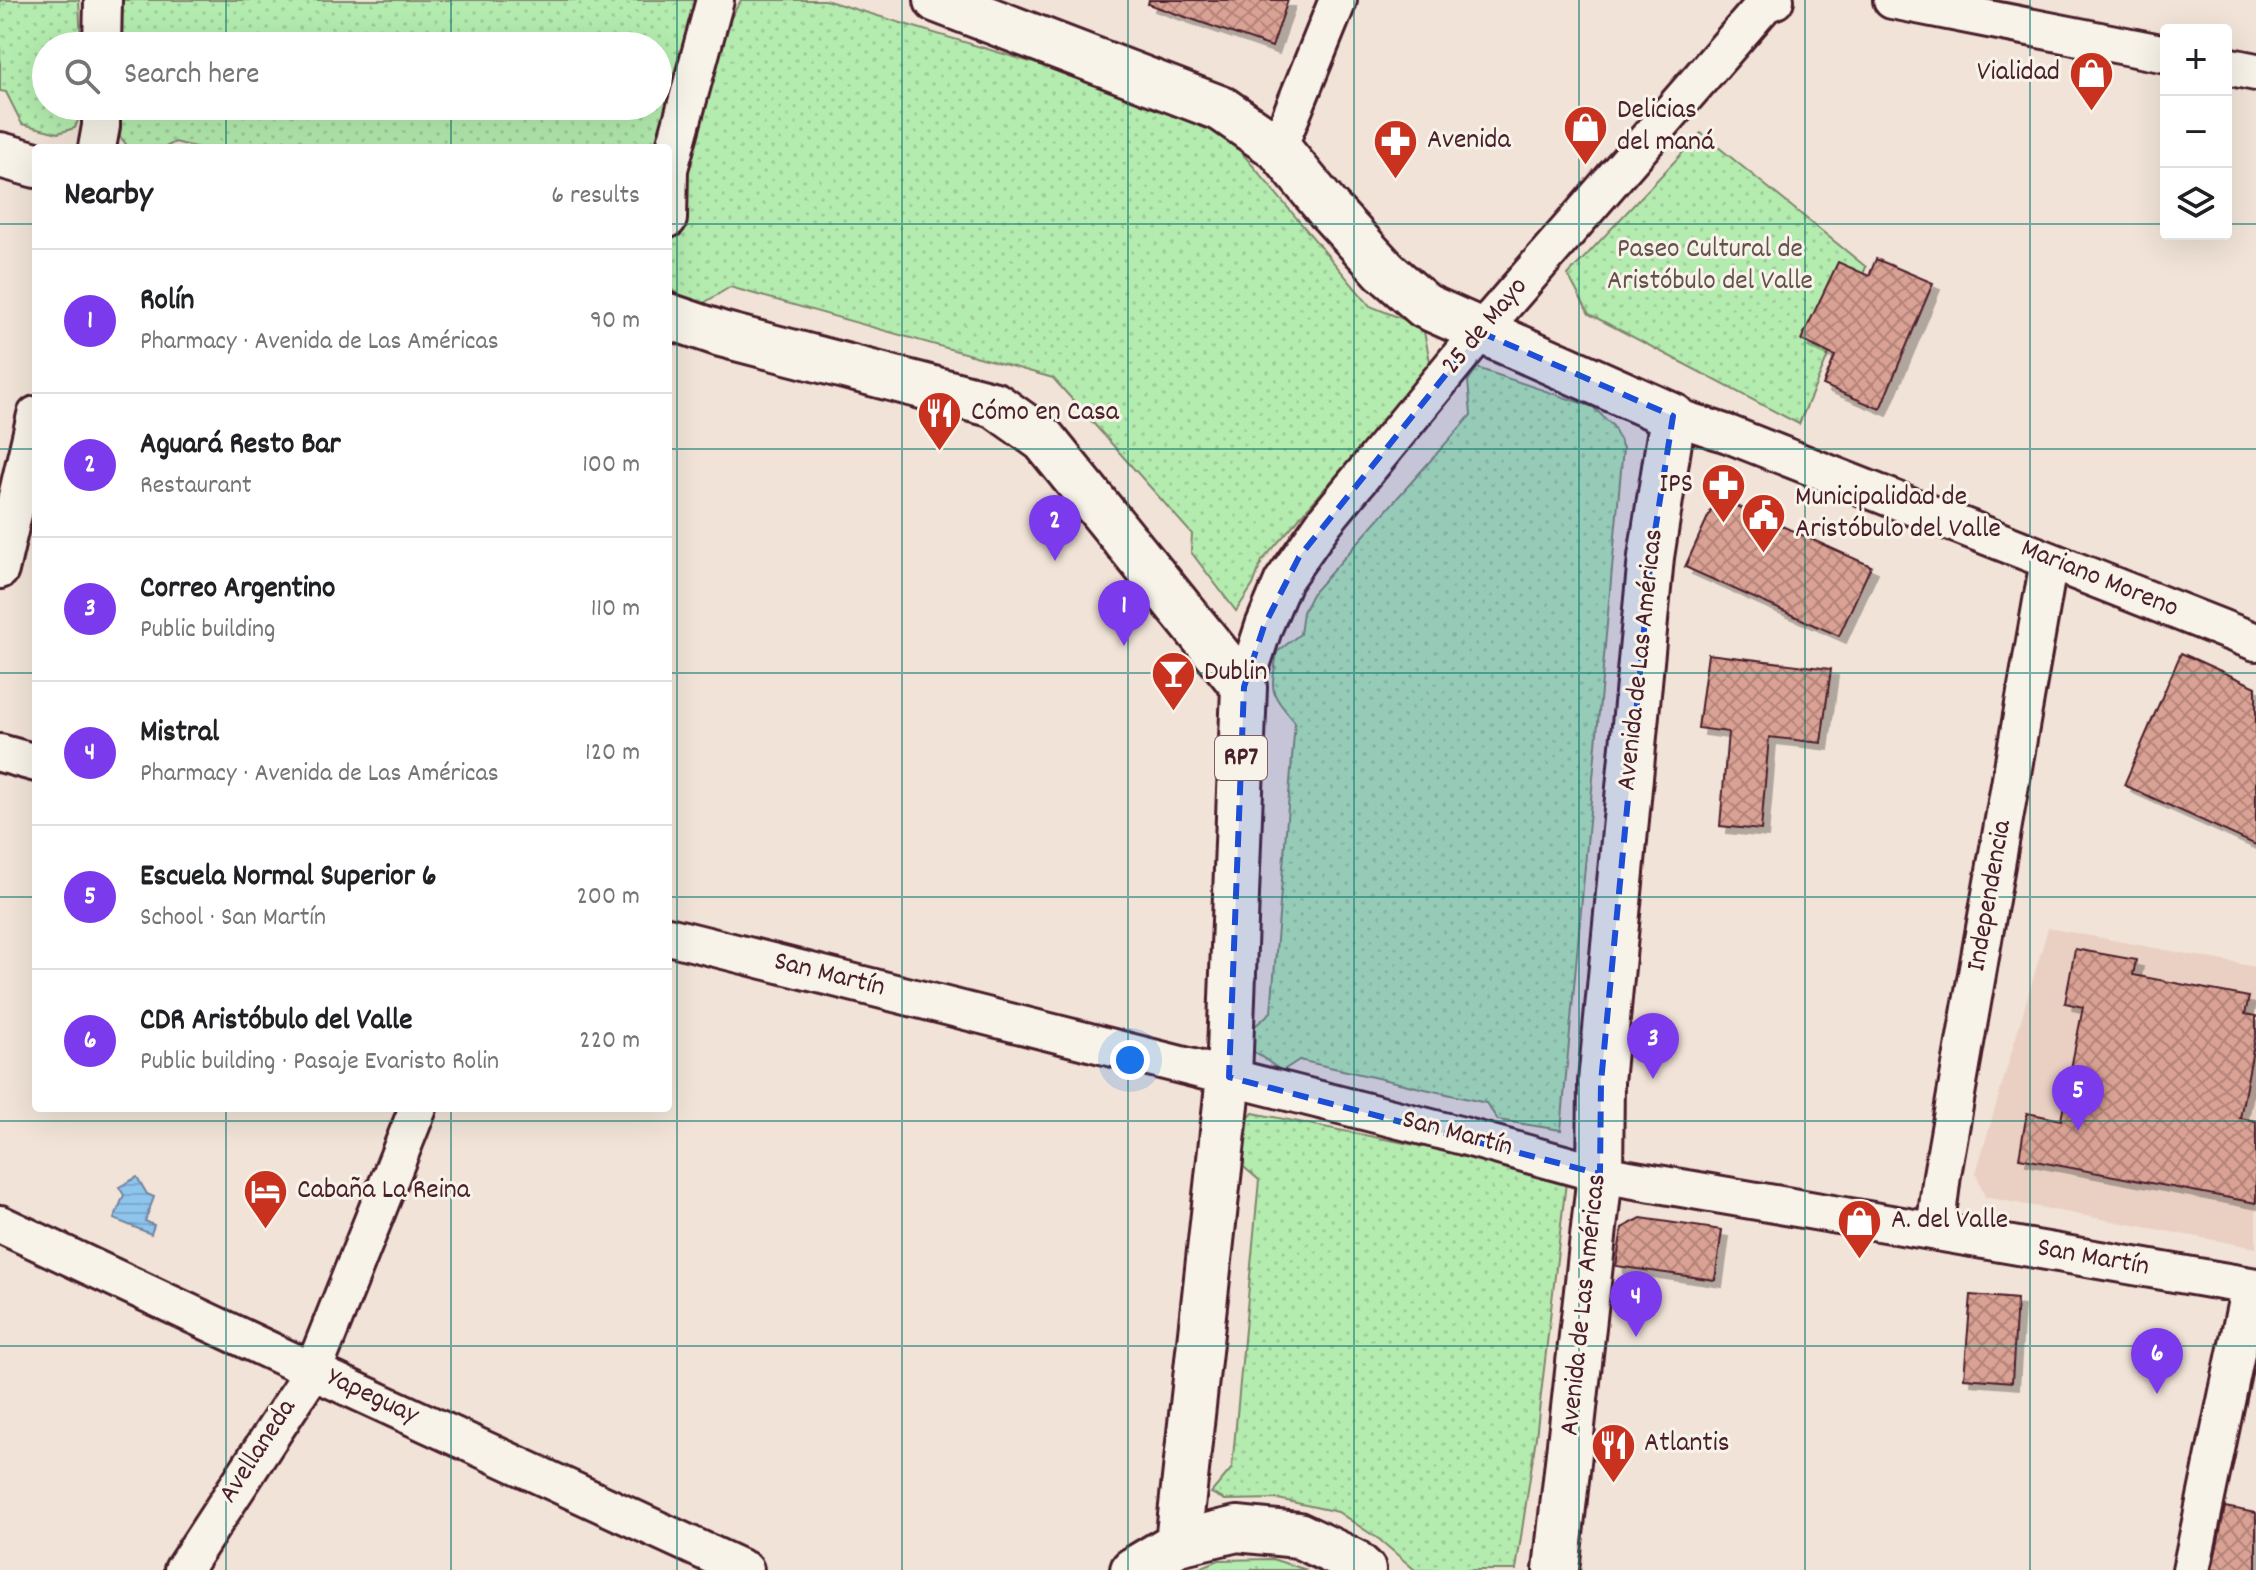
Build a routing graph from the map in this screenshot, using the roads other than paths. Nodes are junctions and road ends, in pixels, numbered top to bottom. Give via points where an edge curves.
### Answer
1 (103, 0) edge
2 (715, 0) edge
3 (937, 0) edge
4 (1338, 0) edge
5 (1892, 0) edge
6 (1767, 1) edge
7 (102, 32) edge
8 (2160, 53) edge
9 (2232, 67) edge
10 (2256, 72) edge
11 (101, 120) edge
12 (98, 144) edge
13 (1278, 148) junction
14 (0, 155) edge
15 (672, 158) edge
16 (32, 164) edge
17 (672, 317) edge
18 (1480, 332) junction
19 (1673, 416) junction
20 (32, 432) edge
21 (2049, 561) junction
22 (0, 570) edge
23 (2256, 642) edge
24 (1244, 687) junction
25 (0, 753) edge
26 (32, 762) edge
27 (672, 937) edge
28 (1229, 1077) junction
29 (416, 1112) edge
30 (1600, 1174) junction
31 (0, 1224) edge
32 (1935, 1231) junction
33 (2253, 1287) edge
34 (313, 1371) junction
35 (1178, 1543) junction
36 (183, 1570) edge
37 (745, 1570) edge
38 (1133, 1570) edge
39 (1363, 1570) edge
40 (1556, 1570) edge
41 (2191, 1570) edge

1 - 7 street
2 - 15 street
3 - 13 main road via 1222,109
4 - 13 street
5 - 8 street
6 - 18 street, 25 de Mayo
9 - 10 street
11 - 12 street
13 - 18 main road via 1385,271 1425,306
14 - 16 main road
17 - 24 main road via 995,405 1044,440
18 - 19 main road
18 - 24 street, 25 de Mayo via 1325,521 1283,581
19 - 21 street, Mariano Moreno
19 - 30 main road, Avenida de Las Américas via 1651,557 1602,1066
20 - 22 street
21 - 23 street, Mariano Moreno
21 - 32 street, Independencia
24 - 28 main road, RP7
25 - 26 street
27 - 28 street, San Martín
28 - 30 street, San Martín
28 - 35 main road, RP7
29 - 34 street, Avellaneda
30 - 32 street, San Martín
30 - 40 main road, Avenida de Las Américas
31 - 34 street, Yapeguay
32 - 33 street, San Martín
33 - 41 street
34 - 36 street, Avellaneda
34 - 37 street, Yapeguay
35 - 38 main road
35 - 39 main road via 1237,1529 1298,1535

